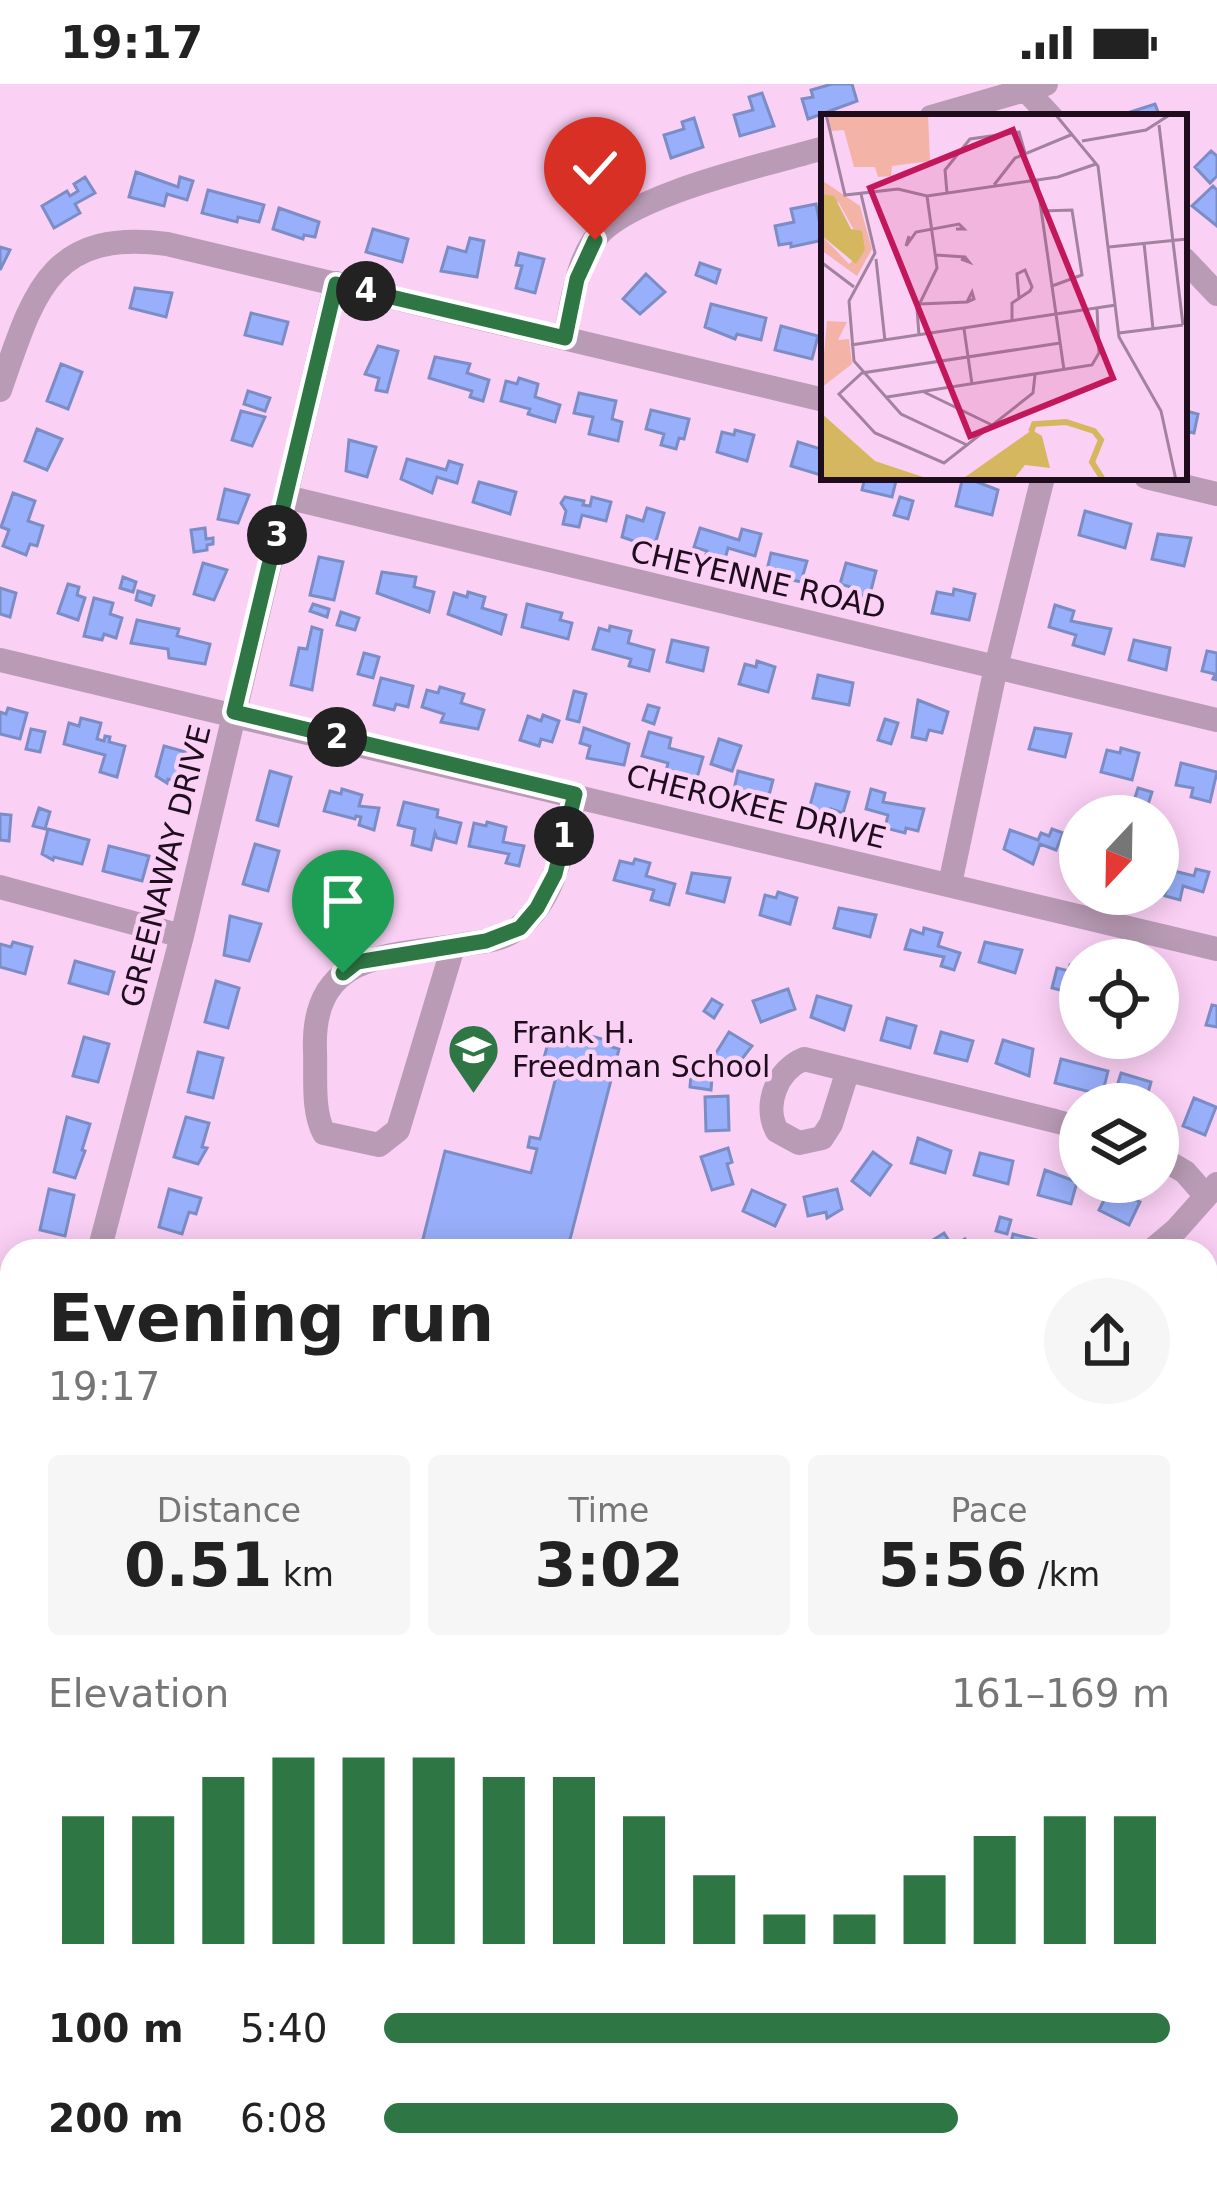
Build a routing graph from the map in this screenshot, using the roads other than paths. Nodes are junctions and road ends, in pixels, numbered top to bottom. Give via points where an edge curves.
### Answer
1 (1036, 87) edge
2 (942, 114) edge
3 (1050, 114) edge
4 (821, 149) edge
5 (1187, 262) edge
6 (336, 284) junction
7 (1217, 294) edge
8 (565, 338) junction
9 (0, 390) edge
10 (821, 399) edge
11 (1042, 480) edge
12 (1159, 480) edge
13 (1217, 494) edge
14 (286, 497) junction
15 (0, 659) edge
16 (996, 667) junction
17 (234, 712) junction
18 (1217, 720) edge
19 (575, 794) junction
20 (950, 884) junction
21 (0, 887) edge
22 (182, 935) junction
23 (453, 946) junction
24 (1217, 949) edge
25 (848, 1070) dead end
26 (1059, 1123) edge
27 (1179, 1168) edge
28 (1212, 1190) edge
29 (102, 1239) edge
30 (1163, 1239) edge

1 - 2 street
1 - 3 street
4 - 8 street via 620,215 588,252
5 - 7 street
6 - 8 street
6 - 9 street via 167,244 101,243 64,262 44,284
6 - 14 street, GREENAWAY DRIVE
8 - 10 street
11 - 16 street
12 - 13 street
14 - 16 street, CHEYENNE ROAD
14 - 17 street, GREENAWAY DRIVE
15 - 17 street, CHEROKEE DRIVE
16 - 18 street, CHEYENNE ROAD
16 - 20 street
17 - 19 street, CHEROKEE DRIVE
17 - 22 street, GREENAWAY DRIVE
19 - 20 street, CHEROKEE DRIVE
19 - 23 street via 555,874 532,915 512,933
20 - 24 street, CHEROKEE DRIVE
21 - 22 street
22 - 29 street, GREENAWAY DRIVE
23 - 23 street via 357,962 331,986 315,1038 324,1133 379,1145 398,1130
25 - 26 street
27 - 28 street
28 - 30 street

